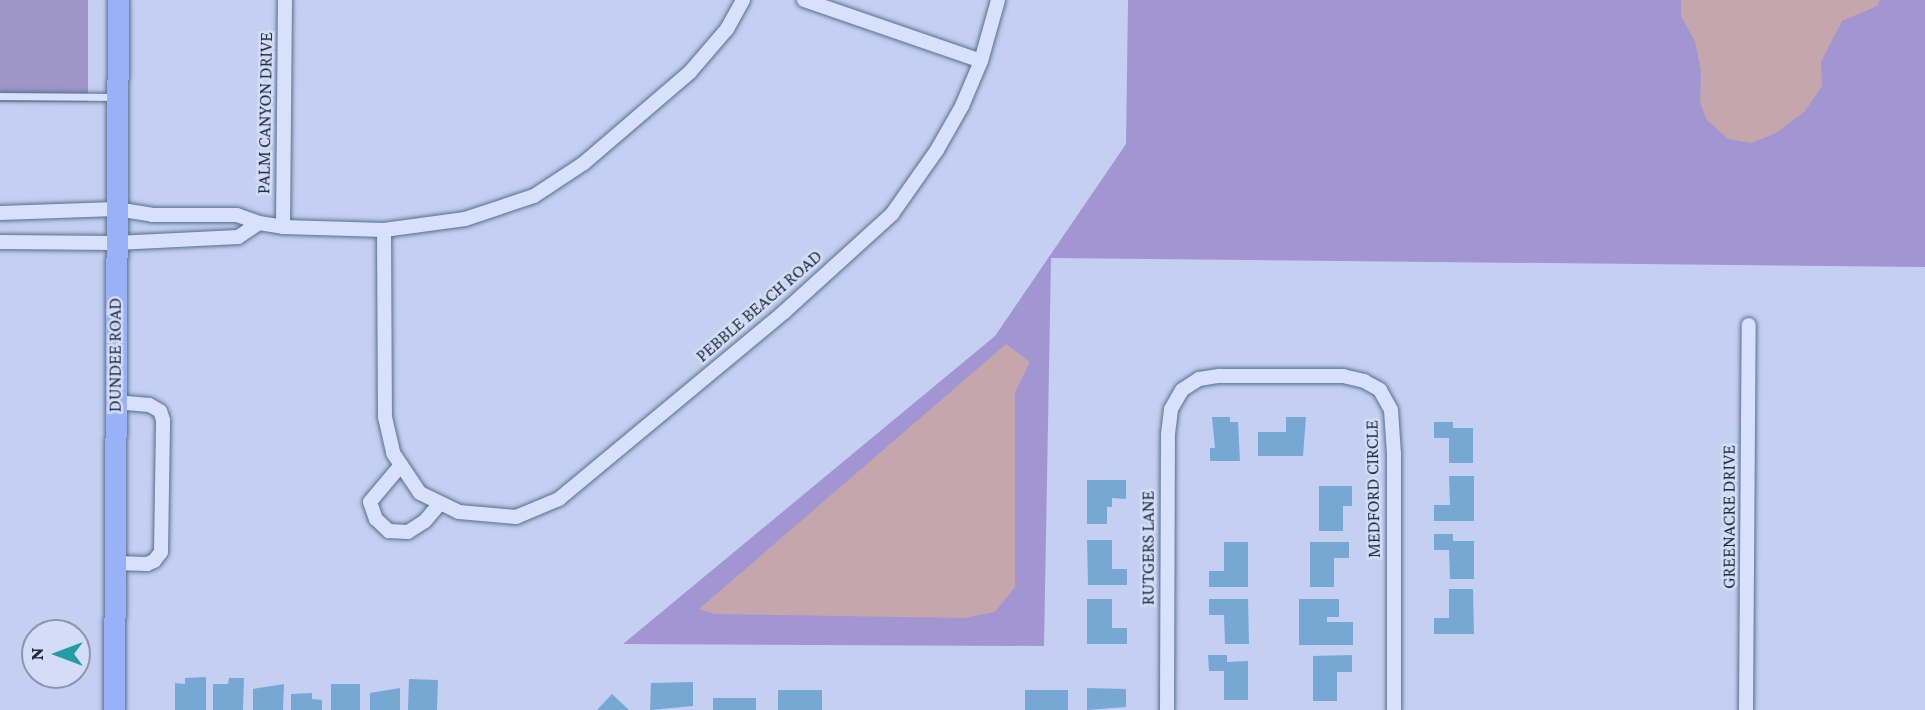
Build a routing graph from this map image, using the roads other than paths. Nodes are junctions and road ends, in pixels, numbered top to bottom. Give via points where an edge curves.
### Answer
1 (118, 0) edge
2 (285, 0) edge
3 (743, 0) edge
4 (804, 0) edge
5 (998, 0) edge
6 (981, 61) junction
7 (0, 96) edge
8 (117, 97) junction
9 (116, 209) junction
10 (0, 213) edge
11 (259, 223) junction
12 (282, 227) junction
13 (384, 230) junction
14 (0, 242) edge
15 (116, 243) junction
16 (1749, 325) dead end
17 (1182, 390) joint
18 (115, 402) junction
19 (401, 464) junction
20 (440, 503) junction
21 (115, 563) junction
22 (114, 710) edge
23 (1167, 710) edge
24 (1394, 710) edge
25 (1746, 710) edge

1 - 8 main road, DUNDEE ROAD
2 - 12 street, PALM CANYON DRIVE
3 - 13 street via 727,29 690,72 584,163 534,196 465,219
4 - 6 street
5 - 6 street, PEBBLE BEACH ROAD
6 - 20 street, PEBBLE BEACH ROAD via 937,150 892,214 784,312 559,499 516,517 459,512
7 - 8 lane
8 - 9 main road, DUNDEE ROAD
9 - 10 street
9 - 11 street via 152,215 237,215
9 - 15 main road, DUNDEE ROAD
11 - 12 street
11 - 15 street via 238,237
12 - 13 street
13 - 19 street, PEBBLE BEACH ROAD via 385,417 393,453
14 - 15 street
15 - 18 main road, DUNDEE ROAD
16 - 25 street, GREENACRE DRIVE
17 - 23 street, RUTGERS LANE via 1171,409 1168,433
17 - 24 street, MEDFORD CIRCLE via 1199,379 1219,376 1343,376 1380,390 1391,410 1394,429
18 - 21 main road, DUNDEE ROAD
18 - 21 street via 149,405 160,411 163,420 161,552 147,564
19 - 20 street, PEBBLE BEACH ROAD via 420,493
19 - 20 street via 370,502 376,519 389,531 408,532
21 - 22 main road, DUNDEE ROAD

